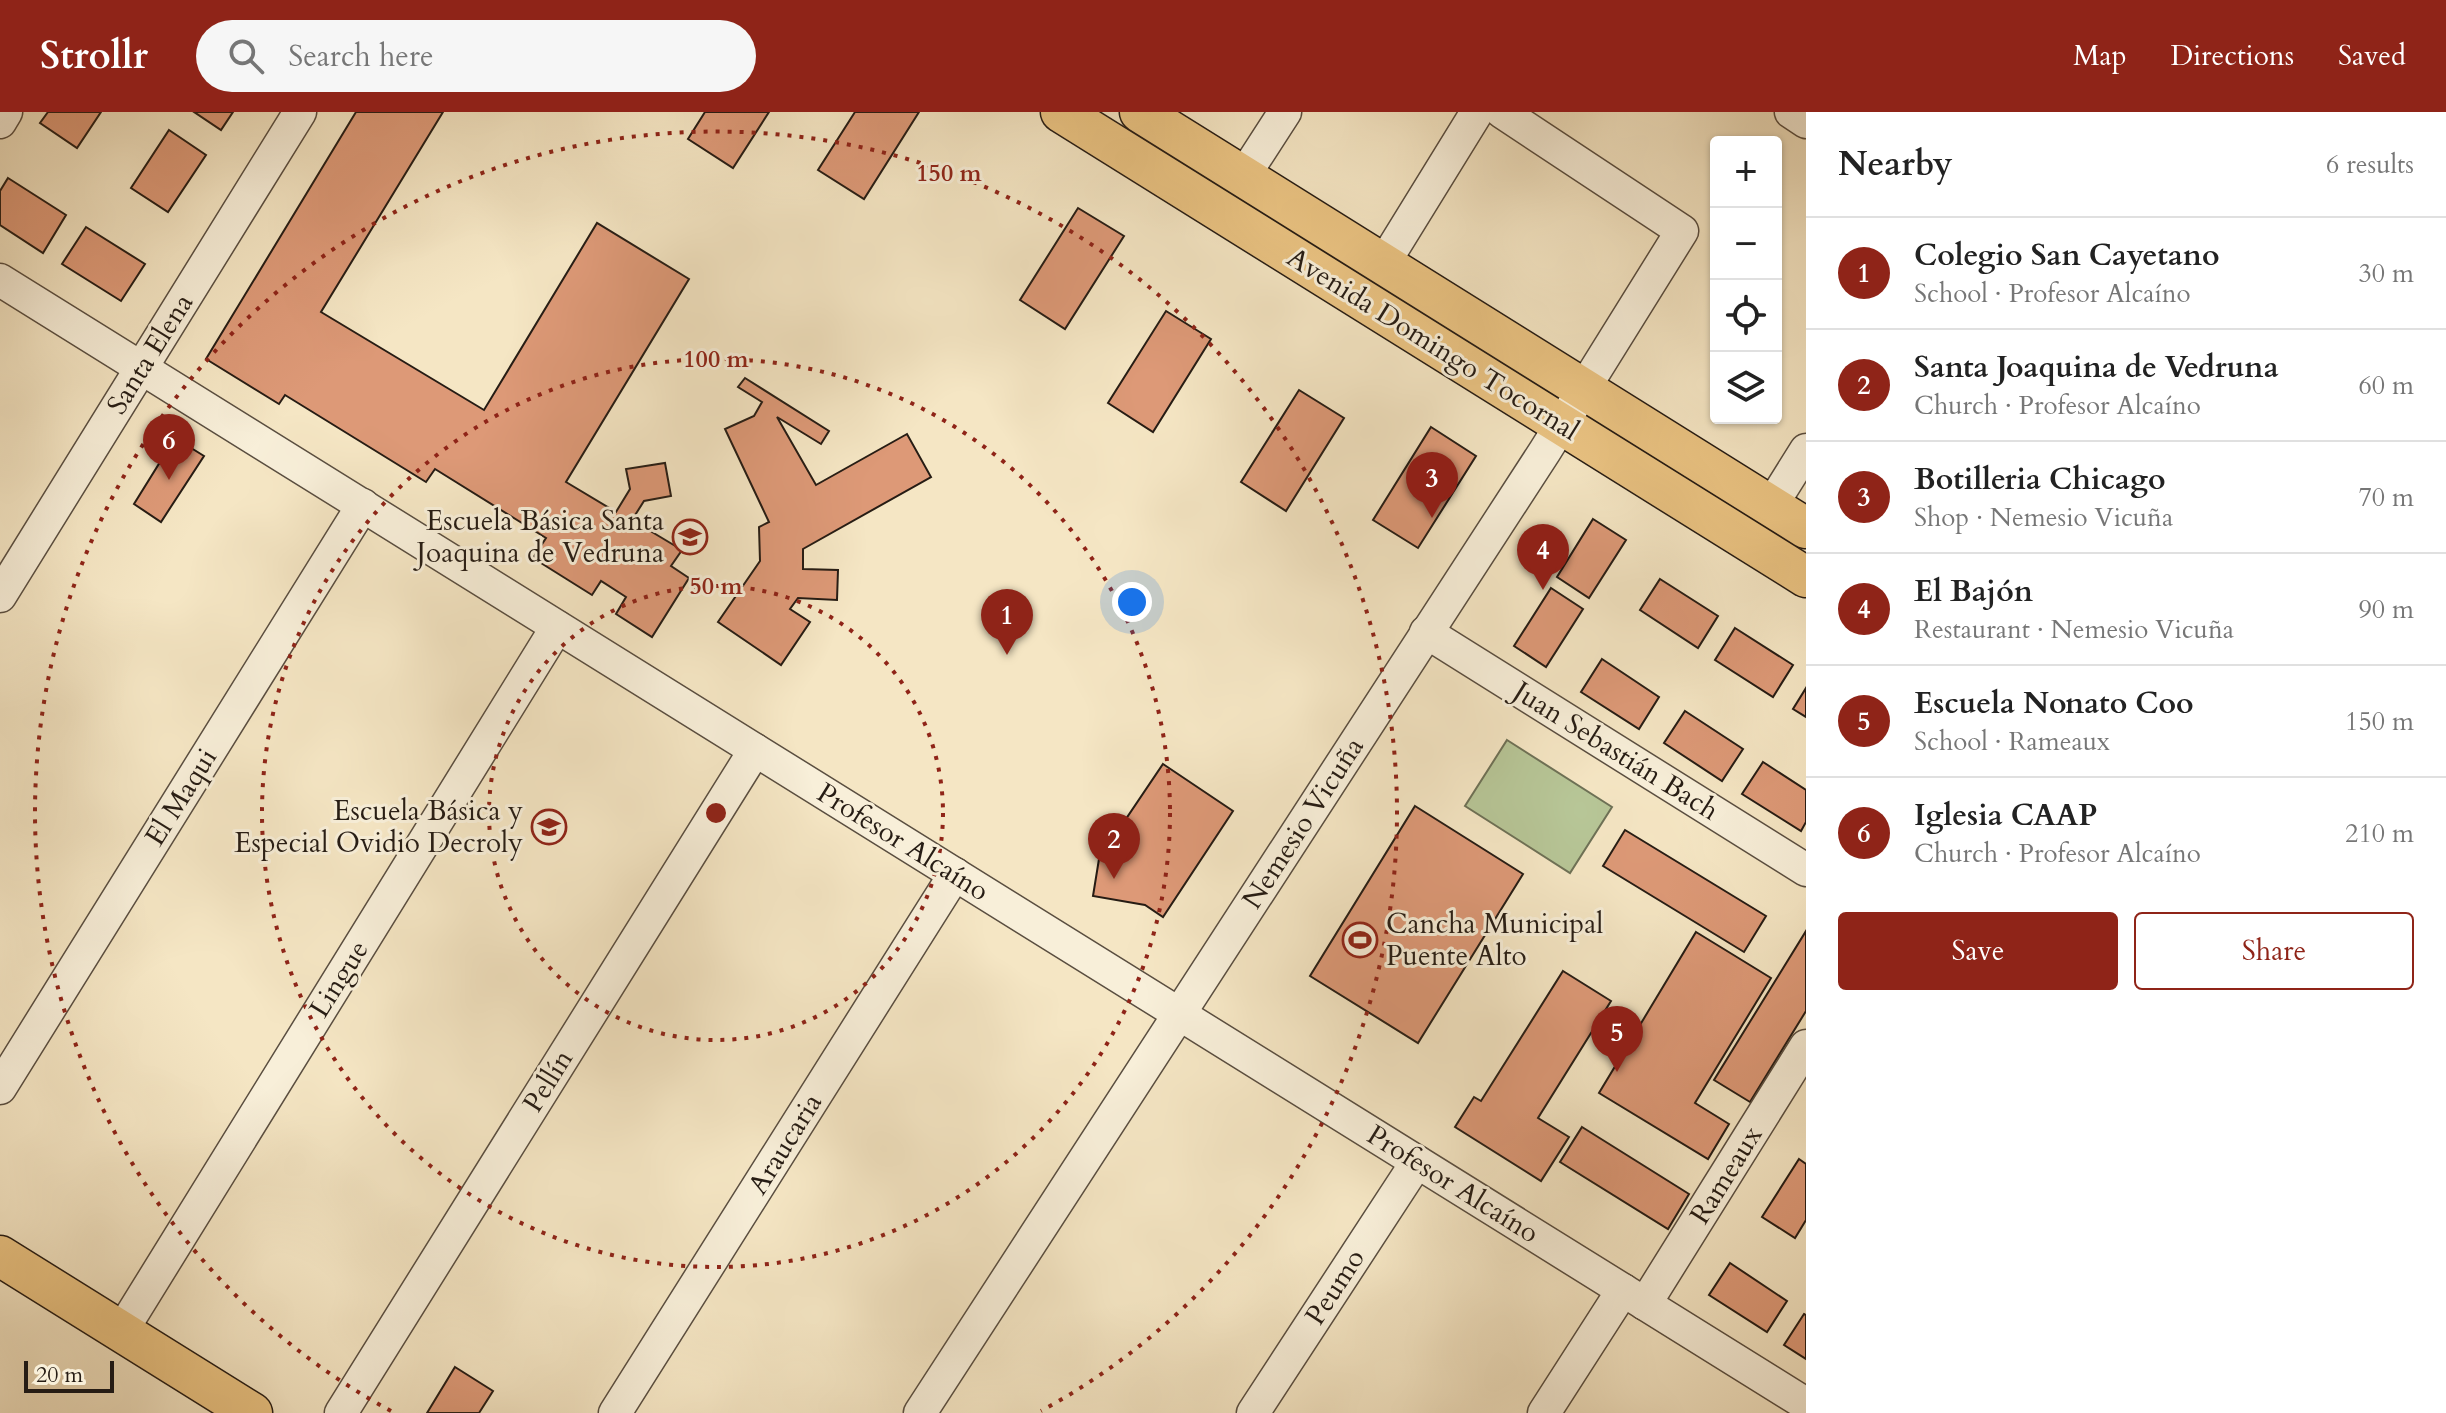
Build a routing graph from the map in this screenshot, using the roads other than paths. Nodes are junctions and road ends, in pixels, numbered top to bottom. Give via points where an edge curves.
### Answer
1 (6, 112) edge
2 (300, 112) edge
3 (1061, 112) edge
4 (1140, 112) edge
5 (1285, 112) edge
6 (1477, 112) edge
7 (1502, 112) edge
8 (1791, 112) edge
9 (0, 122) edge
10 (1806, 122) edge
11 (1243, 177) junction
12 (1382, 266) junction
13 (0, 280) edge
14 (142, 368) junction
15 (1584, 389) junction
16 (1562, 424) junction
17 (1806, 450) edge
18 (363, 505) junction
19 (1771, 506) junction
20 (1806, 528) edge
21 (1806, 577) edge
22 (0, 596) edge
23 (557, 627) junction
24 (1426, 632) junction
25 (755, 750) junction
26 (1806, 870) edge
27 (955, 874) junction
28 (1179, 1014) junction
29 (1806, 1046) edge
30 (0, 1088) edge
31 (1417, 1162) junction
32 (0, 1256) edge
33 (1634, 1297) junction
34 (121, 1332) junction
35 (1806, 1404) edge
36 (252, 1413) edge
37 (341, 1413) edge
38 (615, 1413) edge
39 (920, 1413) edge
40 (1253, 1413) edge
41 (1544, 1413) edge

1 - 9 street
2 - 14 street, Santa Elena
3 - 16 main road, Avenida Domingo Tocornal
4 - 11 main road, Avenida Domingo Tocornal
5 - 11 street
6 - 12 street
7 - 15 street, Nemesio Vicuña via 1682,231
8 - 10 street
11 - 12 main road, Avenida Domingo Tocornal
12 - 15 main road, Avenida Domingo Tocornal
13 - 14 street, Profesor Alcaíno
14 - 18 street, Profesor Alcaíno
14 - 22 street, Santa Elena
15 - 16 street, Nemesio Vicuña
15 - 19 main road, Avenida Domingo Tocornal
16 - 21 main road, Avenida Domingo Tocornal
16 - 24 street, Nemesio Vicuña
17 - 19 street
18 - 23 street, Profesor Alcaíno
18 - 30 street, El Maqui
19 - 20 main road, Avenida Domingo Tocornal
23 - 25 street, Profesor Alcaíno
23 - 34 street, Lingue
24 - 26 street, Juan Sebastián Bach
24 - 28 street, Nemesio Vicuña
25 - 27 street, Profesor Alcaíno
25 - 37 street, Pellín
27 - 28 street, Profesor Alcaíno
27 - 38 street, Araucaria
28 - 31 street, Profesor Alcaíno
28 - 39 street, Nemesio Vicuña
29 - 33 street, Rameaux
31 - 33 street, Profesor Alcaíno
31 - 40 street, Peumo
32 - 34 main road
33 - 35 street, Profesor Alcaíno
33 - 41 street, Rameaux
34 - 36 main road

